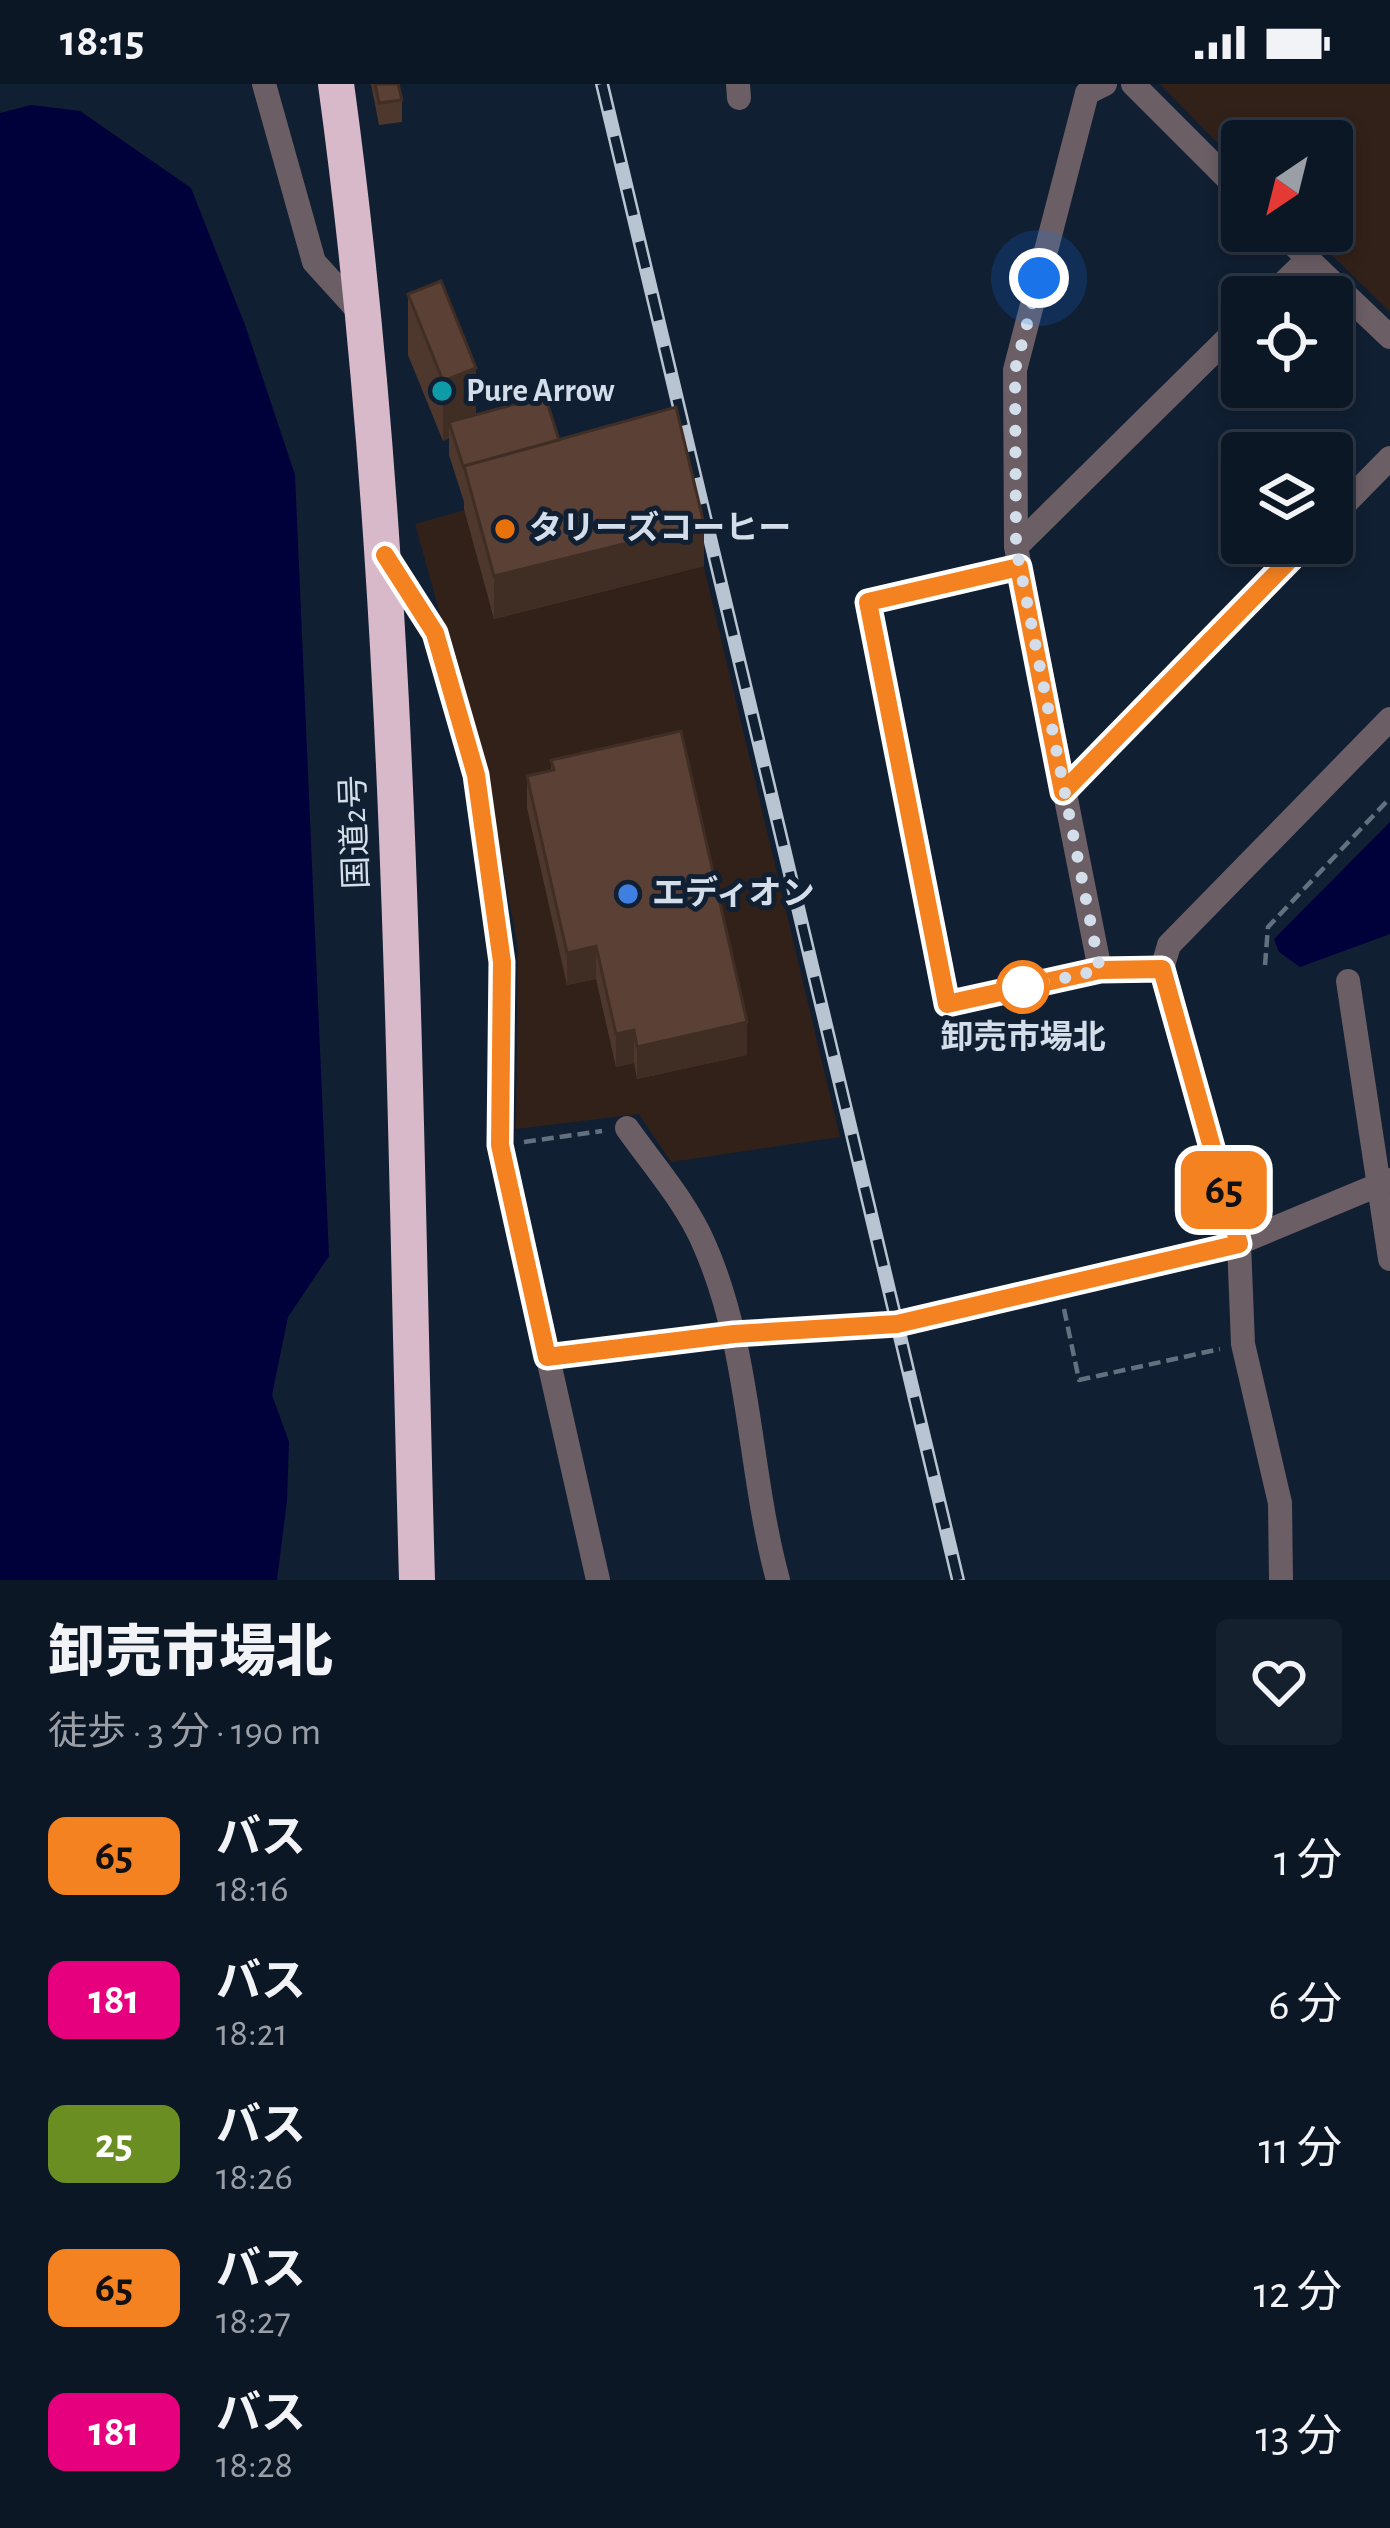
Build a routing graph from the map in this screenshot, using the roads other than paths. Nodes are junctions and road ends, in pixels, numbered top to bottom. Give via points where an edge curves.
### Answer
1 (264, 84) edge
2 (336, 84) edge
3 (1133, 84) edge
4 (1092, 87) edge
5 (1221, 172) edge
6 (1301, 252) edge
7 (1308, 259) junction
8 (1291, 276) edge
9 (363, 316) junction
10 (1390, 337) edge
11 (1221, 346) edge
12 (1387, 466) edge
13 (1353, 498) edge
14 (385, 555) junction
15 (1017, 557) junction
16 (1286, 564) edge
17 (1390, 718) edge
18 (1063, 792) junction
19 (1162, 969) junction
20 (1100, 970) junction
21 (1348, 981) dead end
22 (627, 1128) road end
23 (1384, 1183) edge
24 (1239, 1244) junction
25 (1390, 1259) edge
26 (734, 1334) junction
27 (547, 1357) junction
28 (417, 1580) edge
29 (598, 1580) edge
30 (778, 1580) edge
31 (1281, 1580) edge

1 - 9 street via 314,262
2 - 9 highway, 国道2号
3 - 5 street
4 - 15 street via 1015,370
6 - 7 street
7 - 8 street
7 - 10 street
9 - 14 highway, 国道2号
11 - 15 street
12 - 13 street
14 - 27 street via 435,633 476,775 502,962 500,1145
14 - 28 highway, 国道2号
15 - 18 street
15 - 20 street via 868,602 947,1004
16 - 18 street
17 - 19 street via 1169,945
18 - 20 street
19 - 20 street
19 - 24 street
21 - 23 street
22 - 26 street via 704,1243
23 - 24 street
23 - 25 street
24 - 26 street via 897,1324
24 - 31 street via 1243,1344 1280,1503
26 - 27 street
26 - 30 street
27 - 29 street

